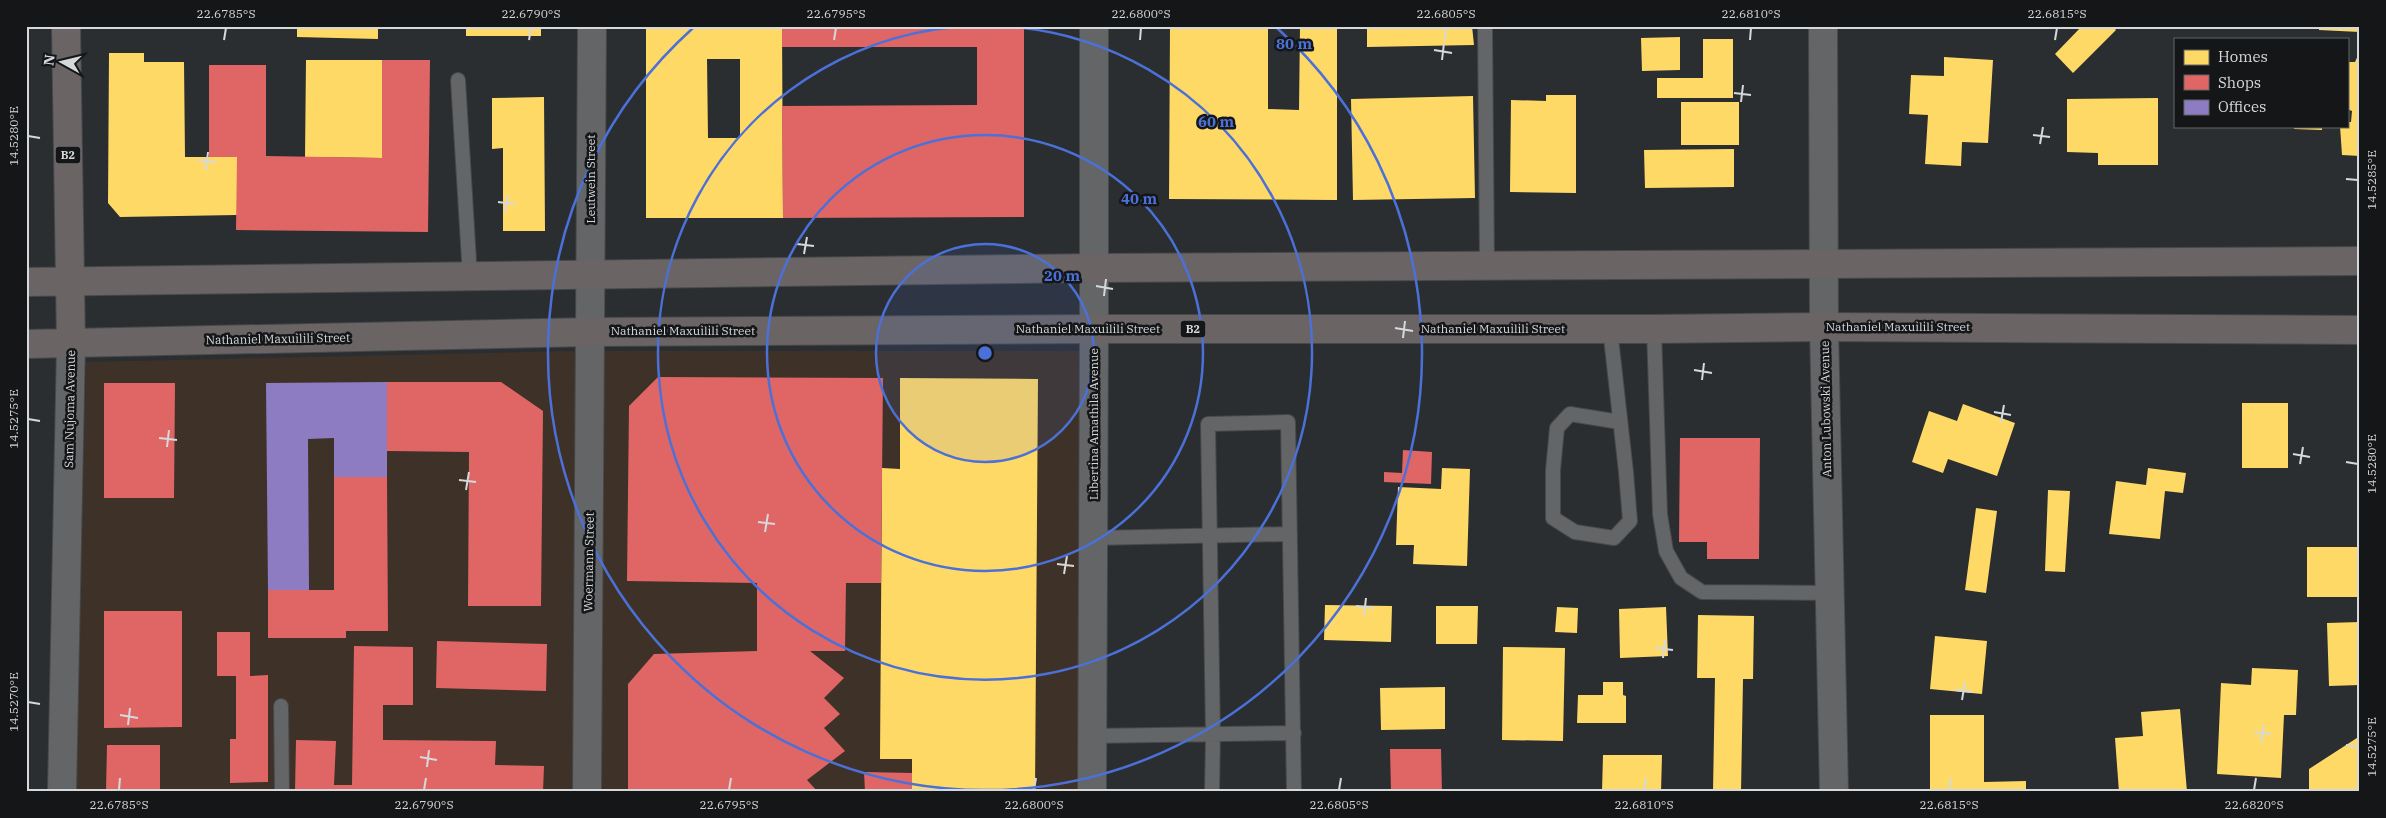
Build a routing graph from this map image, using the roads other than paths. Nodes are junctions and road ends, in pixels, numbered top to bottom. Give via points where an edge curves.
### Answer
1 (66, 26) edge
2 (592, 26) edge
3 (1094, 26) edge
4 (1485, 26) edge
5 (1822, 26) edge
6 (458, 80) dead end
7 (2360, 261) edge
8 (1825, 264) junction
9 (1487, 266) junction
10 (1094, 268) junction
11 (591, 276) junction
12 (470, 277) junction
13 (26, 282) edge
14 (70, 283) junction
15 (1824, 327) junction
16 (1094, 329) junction
17 (1610, 329) junction
18 (1654, 329) junction
19 (2360, 330) edge
20 (591, 332) junction
21 (26, 344) edge
22 (71, 344) junction
23 (1620, 422) junction
24 (1290, 534) junction
25 (1210, 535) junction
26 (1093, 538) junction
27 (1830, 593) junction
28 (281, 706) dead end
29 (1294, 733) junction
30 (1213, 735) junction
31 (1092, 736) junction
32 (62, 792) edge
33 (282, 792) edge
34 (587, 792) edge
35 (1092, 792) edge
36 (1212, 792) edge
37 (1294, 792) edge
38 (1834, 792) edge

1 - 14 highway, Sam Nujoma Avenue / B2
2 - 11 street, Leutwein Street
3 - 10 street, Libertina Amathila Avenue
4 - 9 lane
5 - 8 street, Anton Lubowski Avenue
6 - 12 lane
7 - 8 highway
8 - 9 highway
8 - 15 street, Anton Lubowski Avenue
9 - 10 highway
10 - 11 highway
10 - 16 street, Libertina Amathila Avenue
11 - 12 highway
11 - 20 street, Leutwein Street
12 - 14 highway
13 - 14 highway
14 - 22 highway, Sam Nujoma Avenue / B2
15 - 18 highway, Nathaniel Maxuilili Street / B2
15 - 19 highway, Nathaniel Maxuilili Street / B2
15 - 27 street, Anton Lubowski Avenue
16 - 17 highway, Nathaniel Maxuilili Street / B2
16 - 20 highway, Nathaniel Maxuilili Street / B2
16 - 26 street, Libertina Amathila Avenue
17 - 18 highway, Nathaniel Maxuilili Street / B2
17 - 23 lane
18 - 27 lane via 1660,514 1666,551 1681,578 1702,592
20 - 22 highway, Nathaniel Maxuilili Street / B2
20 - 34 street, Woermann Street
21 - 22 highway, Nathaniel Maxuilili Street / B2
22 - 32 street, Sam Nujoma Avenue
23 - 23 lane via 1630,521 1614,538 1575,532 1553,518 1557,428 1570,414
24 - 25 lane
24 - 25 lane via 1288,422 1208,424
24 - 29 lane
25 - 26 lane
25 - 30 lane
26 - 31 street, Libertina Amathila Avenue
27 - 38 street, Anton Lubowski Avenue
28 - 33 lane
29 - 30 lane
29 - 37 lane
30 - 31 lane
30 - 36 lane
31 - 35 street, Libertina Amathila Avenue

